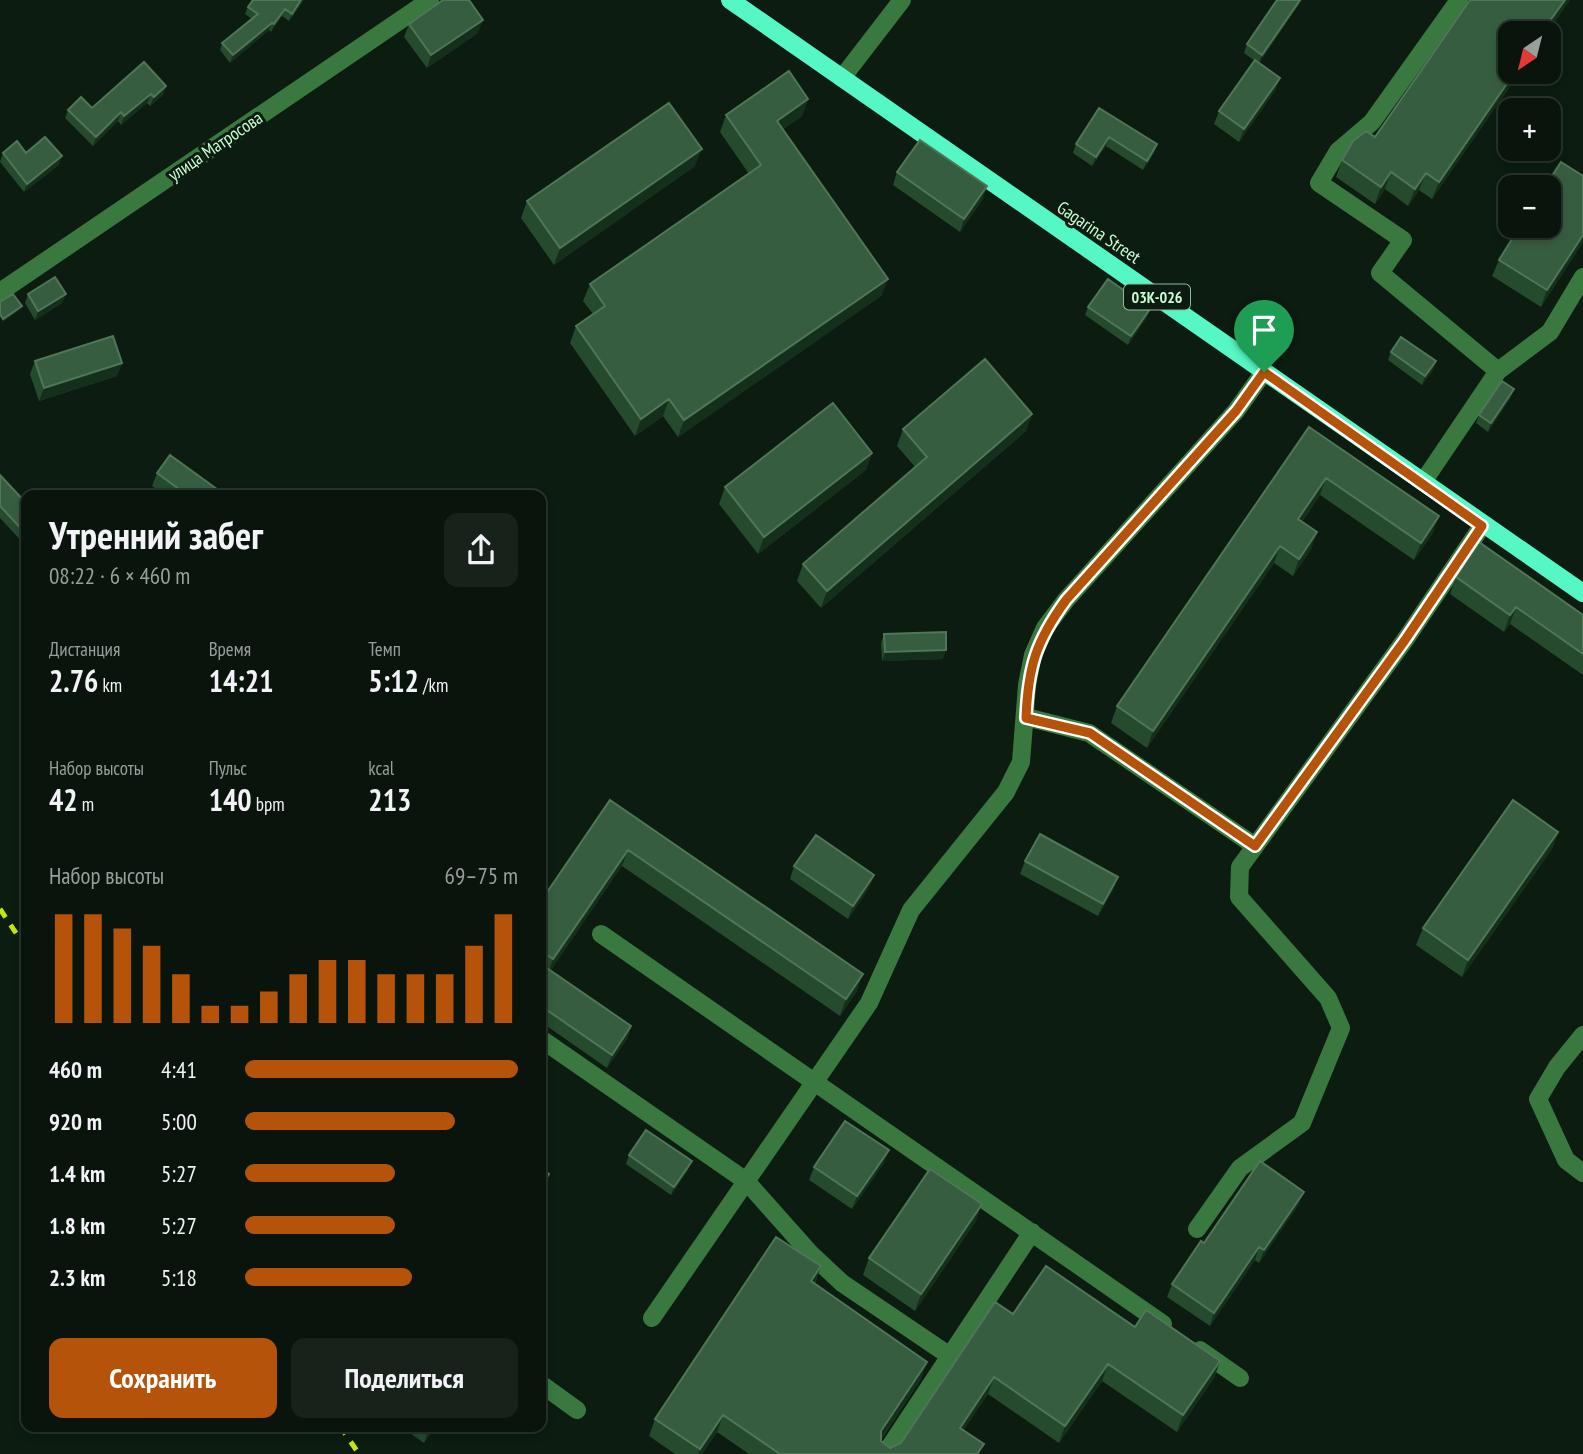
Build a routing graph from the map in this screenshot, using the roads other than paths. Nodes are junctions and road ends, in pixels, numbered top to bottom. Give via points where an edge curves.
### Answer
1 (429, 0) edge
2 (730, 0) edge
3 (902, 0) edge
4 (1459, 0) edge
5 (842, 78) junction
6 (1583, 277) edge
7 (0, 292) edge
8 (1498, 371) junction
9 (1264, 372) junction
10 (1423, 482) junction
11 (1482, 526) junction
12 (1583, 593) edge
13 (1026, 718) junction
14 (1255, 846) junction
15 (601, 934) dead end
16 (1583, 1035) edge
17 (546, 1042) edge
18 (816, 1080) junction
19 (1583, 1173) edge
20 (746, 1181) junction
21 (1197, 1229) dead end
22 (1032, 1232) junction
23 (652, 1318) dead end
24 (950, 1356) junction
25 (1240, 1378) dead end
26 (546, 1388) edge
27 (577, 1410) dead end
28 (885, 1454) edge

1 - 7 street, улица Матросова
2 - 5 main road, Gagarina Street / 03К-026
3 - 5 street
4 - 8 street via 1372,122 1338,151 1320,183 1403,240 1380,273
5 - 9 main road, Gagarina Street / 03К-026
6 - 8 street via 1550,332
8 - 10 street
9 - 10 main road, Gagarina Street / 03К-026
9 - 13 street via 1236,411 1045,628 1033,655
10 - 11 main road, Gagarina Street / 03К-026
11 - 12 main road, Gagarina Street / 03К-026
11 - 14 street
13 - 14 street via 1090,733
13 - 18 street via 1021,762 1006,792 911,910 869,1003
14 - 21 street via 1240,867 1239,897 1328,998 1341,1028 1302,1123 1240,1168
15 - 18 street
16 - 19 street via 1538,1099 1566,1160
17 - 20 street
18 - 20 street
18 - 22 street
20 - 23 street
20 - 24 street via 842,1283
22 - 24 street
22 - 25 street
24 - 28 street
26 - 27 street

